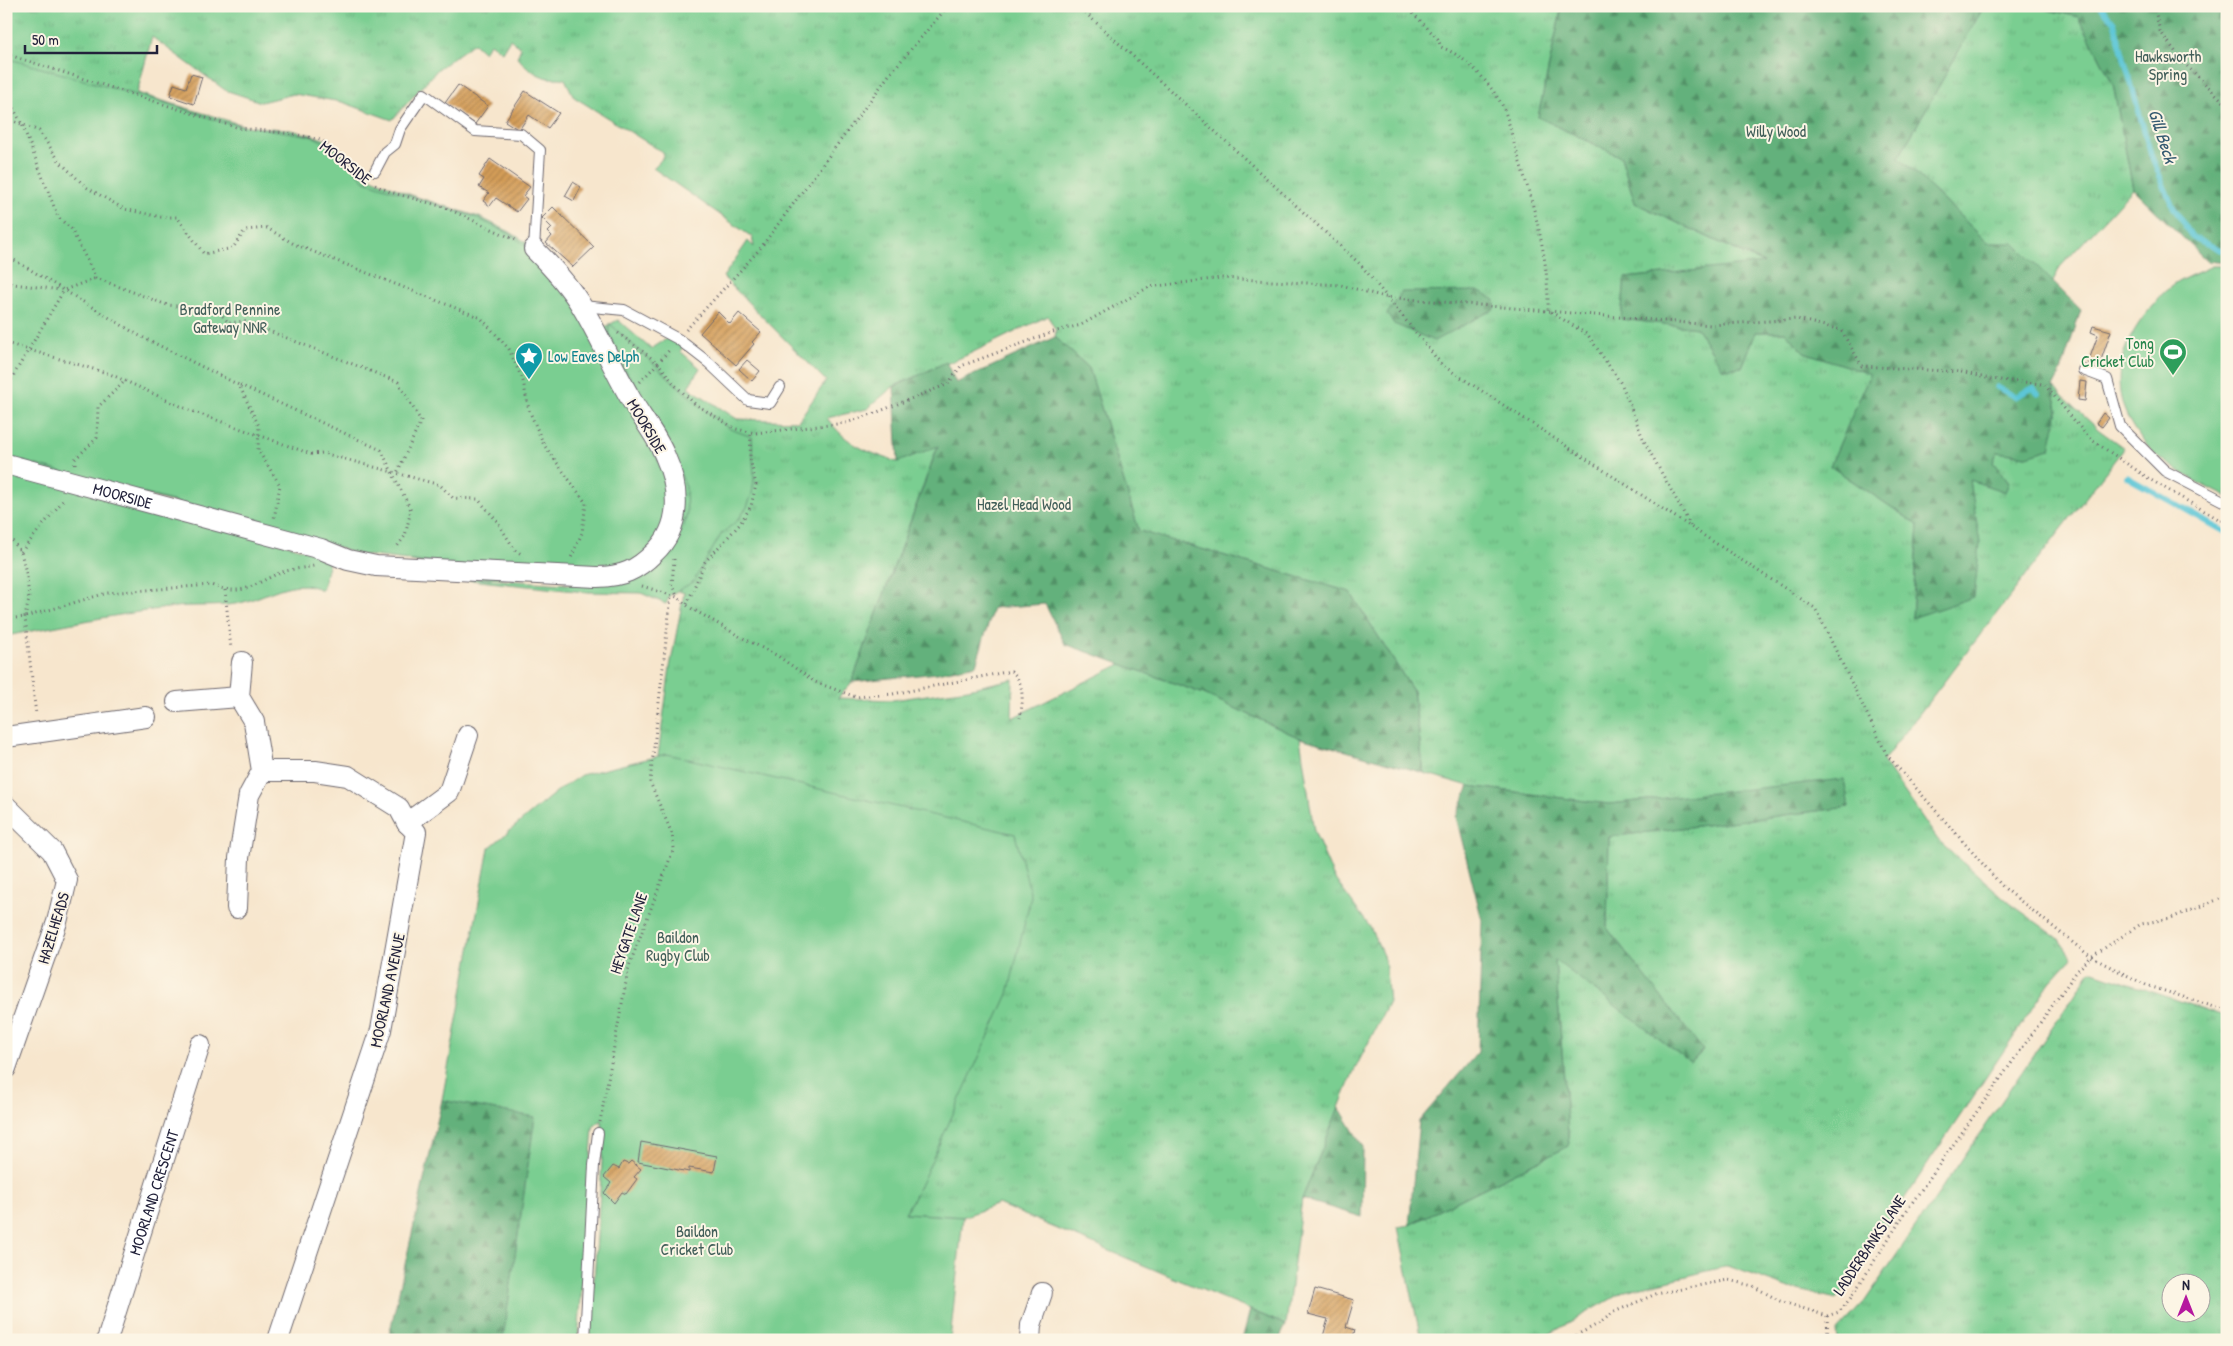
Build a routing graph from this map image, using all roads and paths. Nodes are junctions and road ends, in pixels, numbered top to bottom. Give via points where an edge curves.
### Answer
1 (948, 6) edge
2 (1078, 6) edge
3 (1406, 6) edge
4 (2154, 6) edge
5 (6, 54) edge
6 (6, 95) edge
7 (2227, 105) edge
8 (6, 118) edge
9 (22, 124) junction
10 (375, 171) dead end
11 (364, 180) dead end
12 (372, 184) dead end
13 (534, 249) junction
14 (6, 255) edge
15 (96, 278) junction
16 (6, 283) edge
17 (64, 290) junction
18 (1384, 297) junction
19 (582, 306) junction
20 (1548, 310) junction
21 (678, 339) junction
22 (6, 343) edge
23 (28, 351) junction
24 (658, 362) junction
25 (2082, 370) dead end
26 (125, 381) junction
27 (239, 385) junction
28 (780, 386) dead end
29 (6, 388) edge
30 (628, 396) junction
31 (751, 432) junction
32 (258, 435) junction
33 (6, 464) edge
34 (392, 472) junction
35 (397, 473) junction
36 (77, 483) junction
37 (2227, 503) edge
38 (2227, 524) edge
39 (1693, 529) junction
40 (6, 533) edge
41 (271, 536) junction
42 (21, 552) junction
43 (394, 552) dead end
44 (348, 560) junction
45 (556, 574) junction
46 (615, 577) junction
47 (225, 590) junction
48 (671, 596) junction
49 (687, 604) junction
50 (25, 618) junction
51 (6, 619) edge
52 (242, 662) joint
53 (240, 697) junction
54 (177, 702) dead end
55 (146, 717) dead end
56 (1020, 718) dead end
57 (38, 733) junction
58 (468, 735) dead end
59 (6, 737) edge
60 (262, 772) junction
61 (6, 806) edge
62 (407, 823) junction
63 (2227, 896) edge
64 (237, 908) dead end
65 (2091, 956) junction
66 (2227, 1011) edge
67 (200, 1045) dead end
68 (6, 1068) edge
69 (598, 1133) joint
70 (1042, 1293) dead end
71 (1828, 1316) junction
72 (106, 1340) edge
73 (278, 1340) edge
74 (585, 1340) edge
75 (1030, 1340) edge
76 (1567, 1340) edge
77 (1828, 1340) edge

1 - 21 path via 889,75 759,250
2 - 18 path via 1361,265
3 - 20 path via 1438,38 1441,47 1473,67 1501,104 1543,245
4 - 7 path via 2160,31 2183,62
5 - 11 path, MOORSIDE via 238,128 321,140 340,154
6 - 9 path
8 - 9 path
9 - 15 path via 58,217 71,229
9 - 45 path via 39,131 60,162 86,187 124,209 177,217 204,254 233,248 245,230 267,228 294,244 481,318 509,349 524,381 529,410 544,445 586,503 582,533
10 - 13 lane via 424,94 475,131 521,134 540,150
12 - 13 path, MOORSIDE via 444,207
13 - 19 street, MOORSIDE via 562,278
14 - 17 path
15 - 17 path
15 - 35 path via 167,305 217,310 229,323 244,321 398,382 421,422
16 - 17 path
17 - 23 path
17 - 27 path via 138,335
18 - 20 path
18 - 31 path via 1341,285 1221,278 1149,287 1081,325 961,366 948,384 875,414 846,423
18 - 39 path via 1442,366
19 - 21 lane via 624,310
19 - 30 street, MOORSIDE
20 - 38 path via 1711,325 1797,319 1841,330 1862,366 1961,372 2044,384 2089,438 2157,484
20 - 39 path via 1588,335 1622,385 1644,441
21 - 24 path
21 - 28 lane via 709,362 748,400 770,403
22 - 23 path
23 - 26 path
23 - 29 path
24 - 30 path
24 - 31 path via 695,404 736,428
25 - 37 lane via 2107,379 2120,426 2165,472
26 - 32 path via 189,410
26 - 36 path via 98,407 97,438 75,459
27 - 32 path via 259,426
27 - 34 path via 381,450
30 - 46 street, MOORSIDE via 666,456 675,488 676,518 663,546 637,568
31 - 49 path via 750,458 756,484 751,506 740,524 705,562
32 - 34 path via 311,454 323,452
32 - 41 path via 258,450 280,485
33 - 36 street, MOORSIDE
34 - 35 path
34 - 43 path via 411,510 405,536
35 - 45 path via 440,484 453,498 478,499 515,550
36 - 41 street, MOORSIDE
36 - 42 path
39 - 65 path via 1815,608 1887,755 2003,887
40 - 42 path
41 - 44 street, MOORSIDE
42 - 50 path via 29,599
44 - 45 street, MOORSIDE via 376,566
44 - 47 path via 283,572 248,589
45 - 46 street, MOORSIDE
46 - 48 path
47 - 50 path via 212,585 107,593
47 - 52 path via 232,652
48 - 49 path
48 - 69 path, HEYGATE LANE via 650,782 672,834 674,848 629,966
49 - 56 path via 778,656 815,682 856,697 893,694 1011,671 1021,690
50 - 51 path
50 - 57 path
52 - 53 street
53 - 54 street
53 - 60 street via 254,722
55 - 57 street
57 - 59 street
58 - 62 street via 448,792
60 - 62 street, MOORLAND AVENUE via 348,776 399,808
60 - 64 street via 249,795 239,858
61 - 68 street, HAZELHEADS via 52,851 67,880 57,922
62 - 73 street, MOORLAND AVENUE via 416,832 381,1030
63 - 65 path, LADDERBANKS LANE via 2170,918 2142,924
65 - 66 path via 2146,985
65 - 71 path, LADDERBANKS LANE via 2077,971 1909,1207 1850,1299 1839,1312
67 - 72 street, MOORLAND CRESCENT
69 - 74 lane
70 - 75 street via 1031,1325
71 - 76 path, LADDERBANKS LANE via 1780,1301 1753,1286 1728,1280 1656,1294 1614,1312
71 - 77 path

